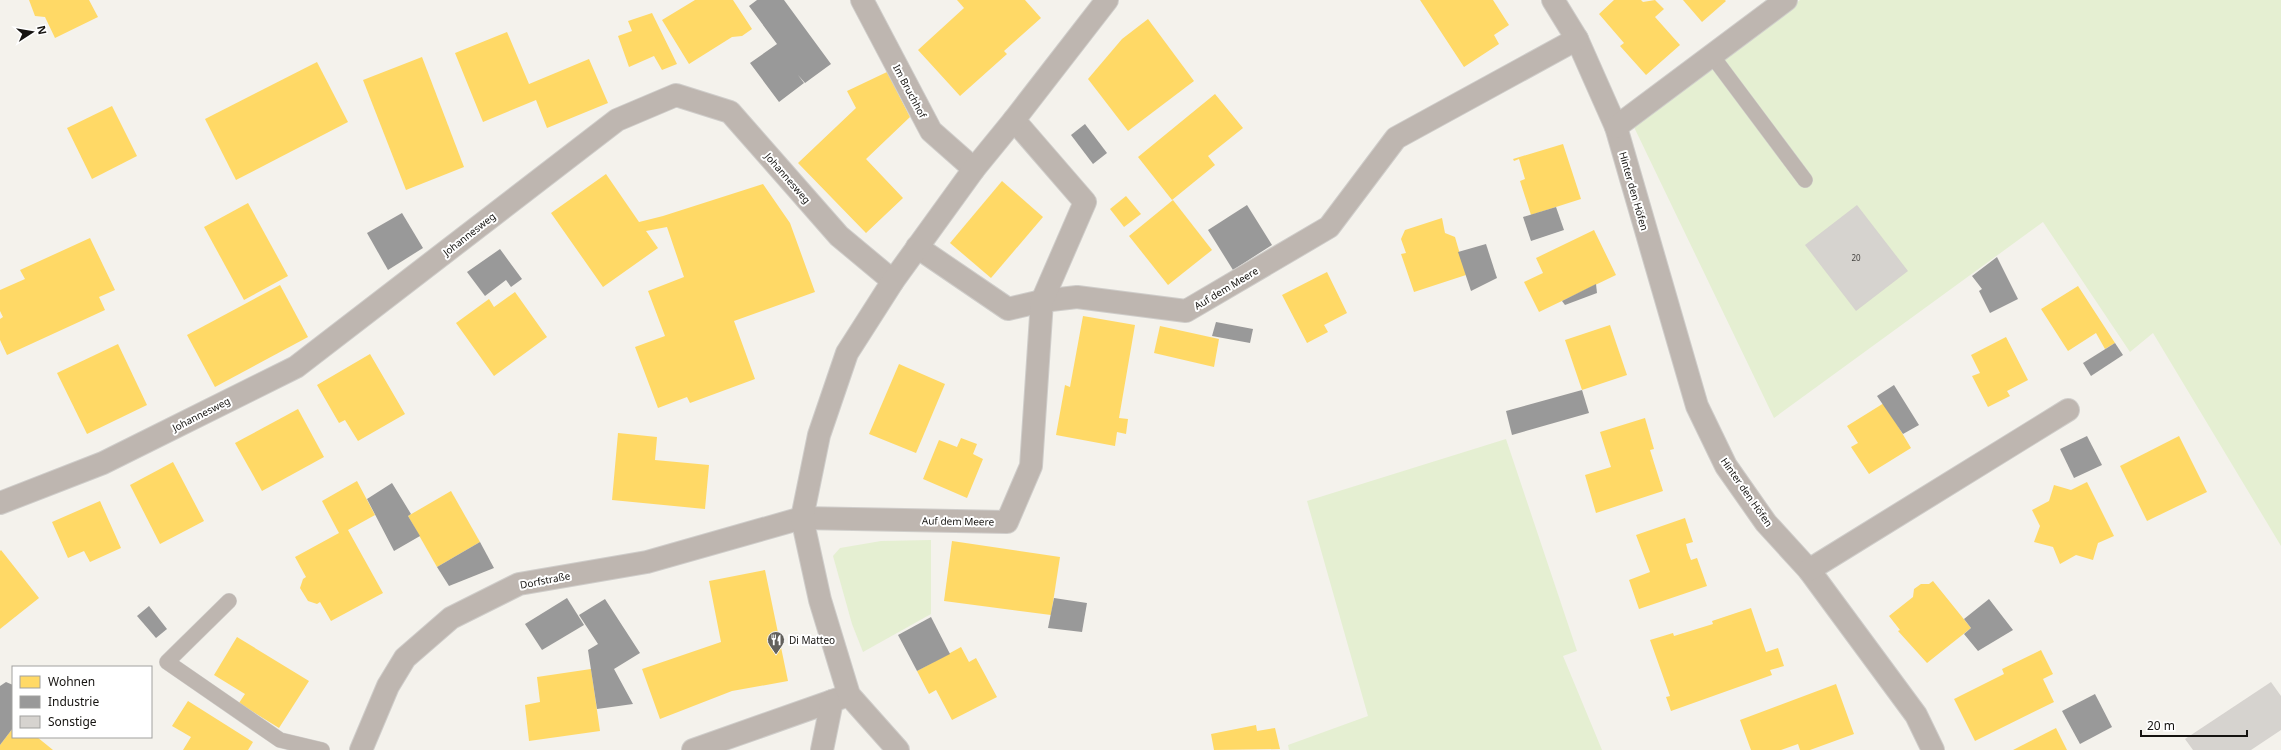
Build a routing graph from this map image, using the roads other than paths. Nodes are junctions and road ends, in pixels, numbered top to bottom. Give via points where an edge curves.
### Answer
1 (862, 0) edge
2 (1106, 0) edge
3 (1553, 0) edge
4 (1786, 0) edge
5 (1577, 39) junction
6 (1713, 57) junction
7 (1014, 120) junction
8 (1616, 127) junction
9 (974, 169) junction
10 (1805, 180) dead end
11 (917, 247) junction
12 (893, 282) junction
13 (1042, 301) junction
14 (2068, 410) dead end
15 (0, 503) edge
16 (802, 518) junction
17 (1809, 570) junction
18 (229, 601) dead end
19 (841, 698) junction
20 (322, 750) edge
21 (362, 750) edge
22 (693, 750) edge
23 (822, 750) edge
24 (898, 750) edge
25 (1932, 750) edge

1 - 9 street, Im Bruchhof via 931,131
2 - 7 street
3 - 5 street, Hinter den Höfen
4 - 6 street
5 - 8 street, Hinter den Höfen
5 - 13 street, Auf dem Meere via 1396,138 1329,227 1186,311 1076,297
6 - 8 street
6 - 10 lane
7 - 9 street
7 - 13 street, Auf dem Meere via 1085,202
8 - 17 street, Hinter den Höfen via 1697,406 1726,466 1766,522
9 - 11 street
11 - 12 street
11 - 13 street, Auf dem Meere via 1008,309
12 - 15 street, Johannesweg via 839,236 730,112 676,95 617,120 296,367 103,463
12 - 16 street via 847,353 819,436
13 - 16 street, Auf dem Meere via 1032,466 1007,522
14 - 17 street
16 - 19 street
16 - 21 street, Dorfstraße via 647,562 520,584 450,618 405,658 388,686
17 - 25 street, Hinter den Höfen via 1916,715
18 - 20 lane via 167,662 280,740
19 - 22 street
19 - 23 street
19 - 24 street

